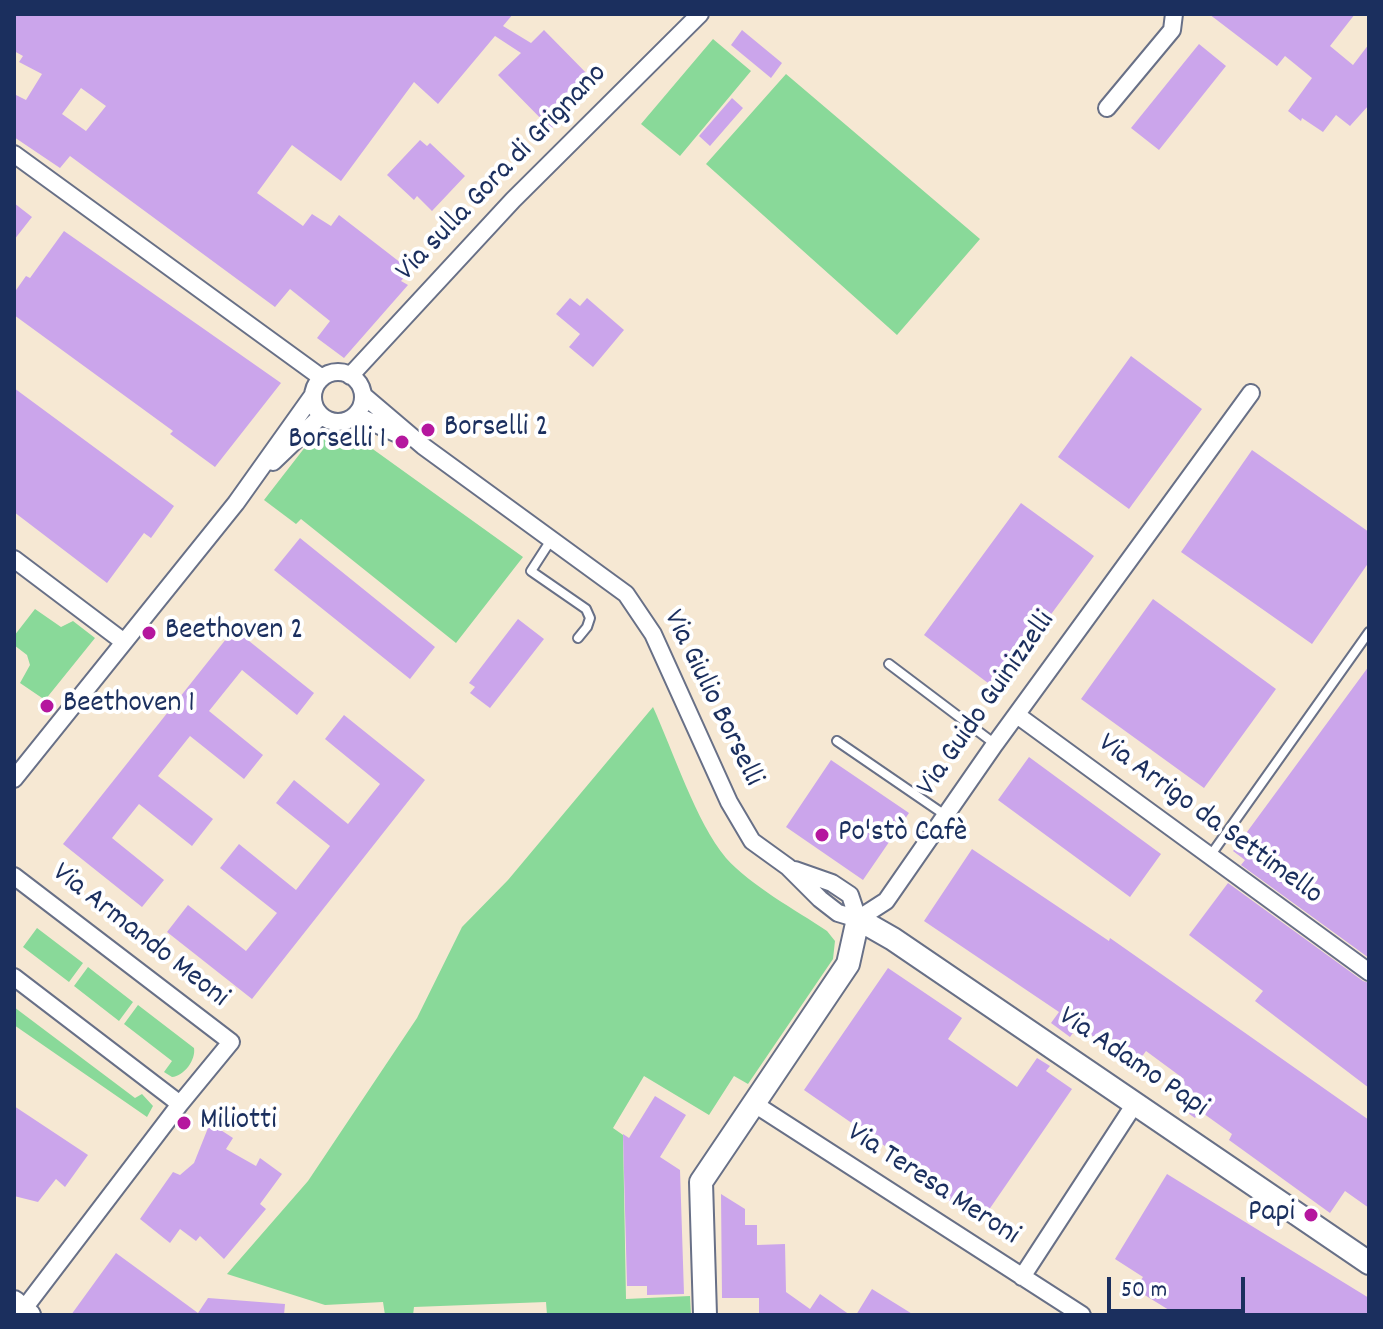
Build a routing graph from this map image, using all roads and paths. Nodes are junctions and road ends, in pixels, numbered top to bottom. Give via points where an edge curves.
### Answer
1 (700, 14) edge
2 (1174, 14) edge
3 (1107, 108) dead end
4 (14, 154) edge
5 (350, 376) junction
6 (322, 378) junction
7 (1251, 393) dead end
8 (313, 395) junction
9 (363, 395) junction
10 (356, 415) junction
11 (321, 416) junction
12 (423, 446) junction
13 (245, 491) junction
14 (551, 539) junction
15 (14, 559) edge
16 (1369, 632) edge
17 (578, 638) dead end
18 (124, 642) junction
19 (889, 664) dead end
20 (1017, 715) junction
21 (837, 741) dead end
22 (995, 744) junction
23 (14, 779) edge
24 (946, 816) junction
25 (1210, 856) junction
26 (14, 876) edge
27 (858, 919) junction
28 (1369, 972) edge
29 (14, 977) edge
30 (1136, 1102) junction
31 (753, 1103) junction
32 (180, 1104) junction
33 (1369, 1263) edge
34 (1022, 1277) junction
35 (22, 1309) edge
36 (705, 1315) edge
37 (1082, 1315) edge

1 - 5 street, Via sulla Gora di Grignano via 513,200
2 - 3 street via 1172,30
4 - 6 street
5 - 6 street via 332,373
5 - 9 street
6 - 8 street
7 - 20 street, Via Guido Guinizzelli
8 - 11 street
8 - 13 street
9 - 10 street
9 - 12 street, Via Giulio Borselli
10 - 11 street via 336,422
10 - 12 street, Via Giulio Borselli
11 - 13 street
12 - 14 street, Via Giulio Borselli
13 - 18 street
14 - 17 lane via 531,571 586,609 590,618
14 - 27 street, Via Giulio Borselli via 626,594 653,634 752,841 788,867 850,895
15 - 18 street
16 - 25 lane
18 - 23 street
19 - 22 lane
20 - 22 street, Via Guido Guinizzelli
20 - 25 street, Via Arrigo da Settimello
21 - 24 lane
22 - 24 street, Via Guido Guinizzelli
24 - 27 street, Via Guido Guinizzelli via 886,901
25 - 28 street, Via Arrigo da Settimello
26 - 32 street, Via Armando Meoni via 231,1042
27 - 30 street, Via Adamo Papi
27 - 31 street via 848,964
29 - 32 street
30 - 33 street, Via Adamo Papi
30 - 34 street
31 - 34 street, Via Teresa Meroni
31 - 36 street via 701,1182
32 - 35 street
34 - 37 street, Via Teresa Meroni

